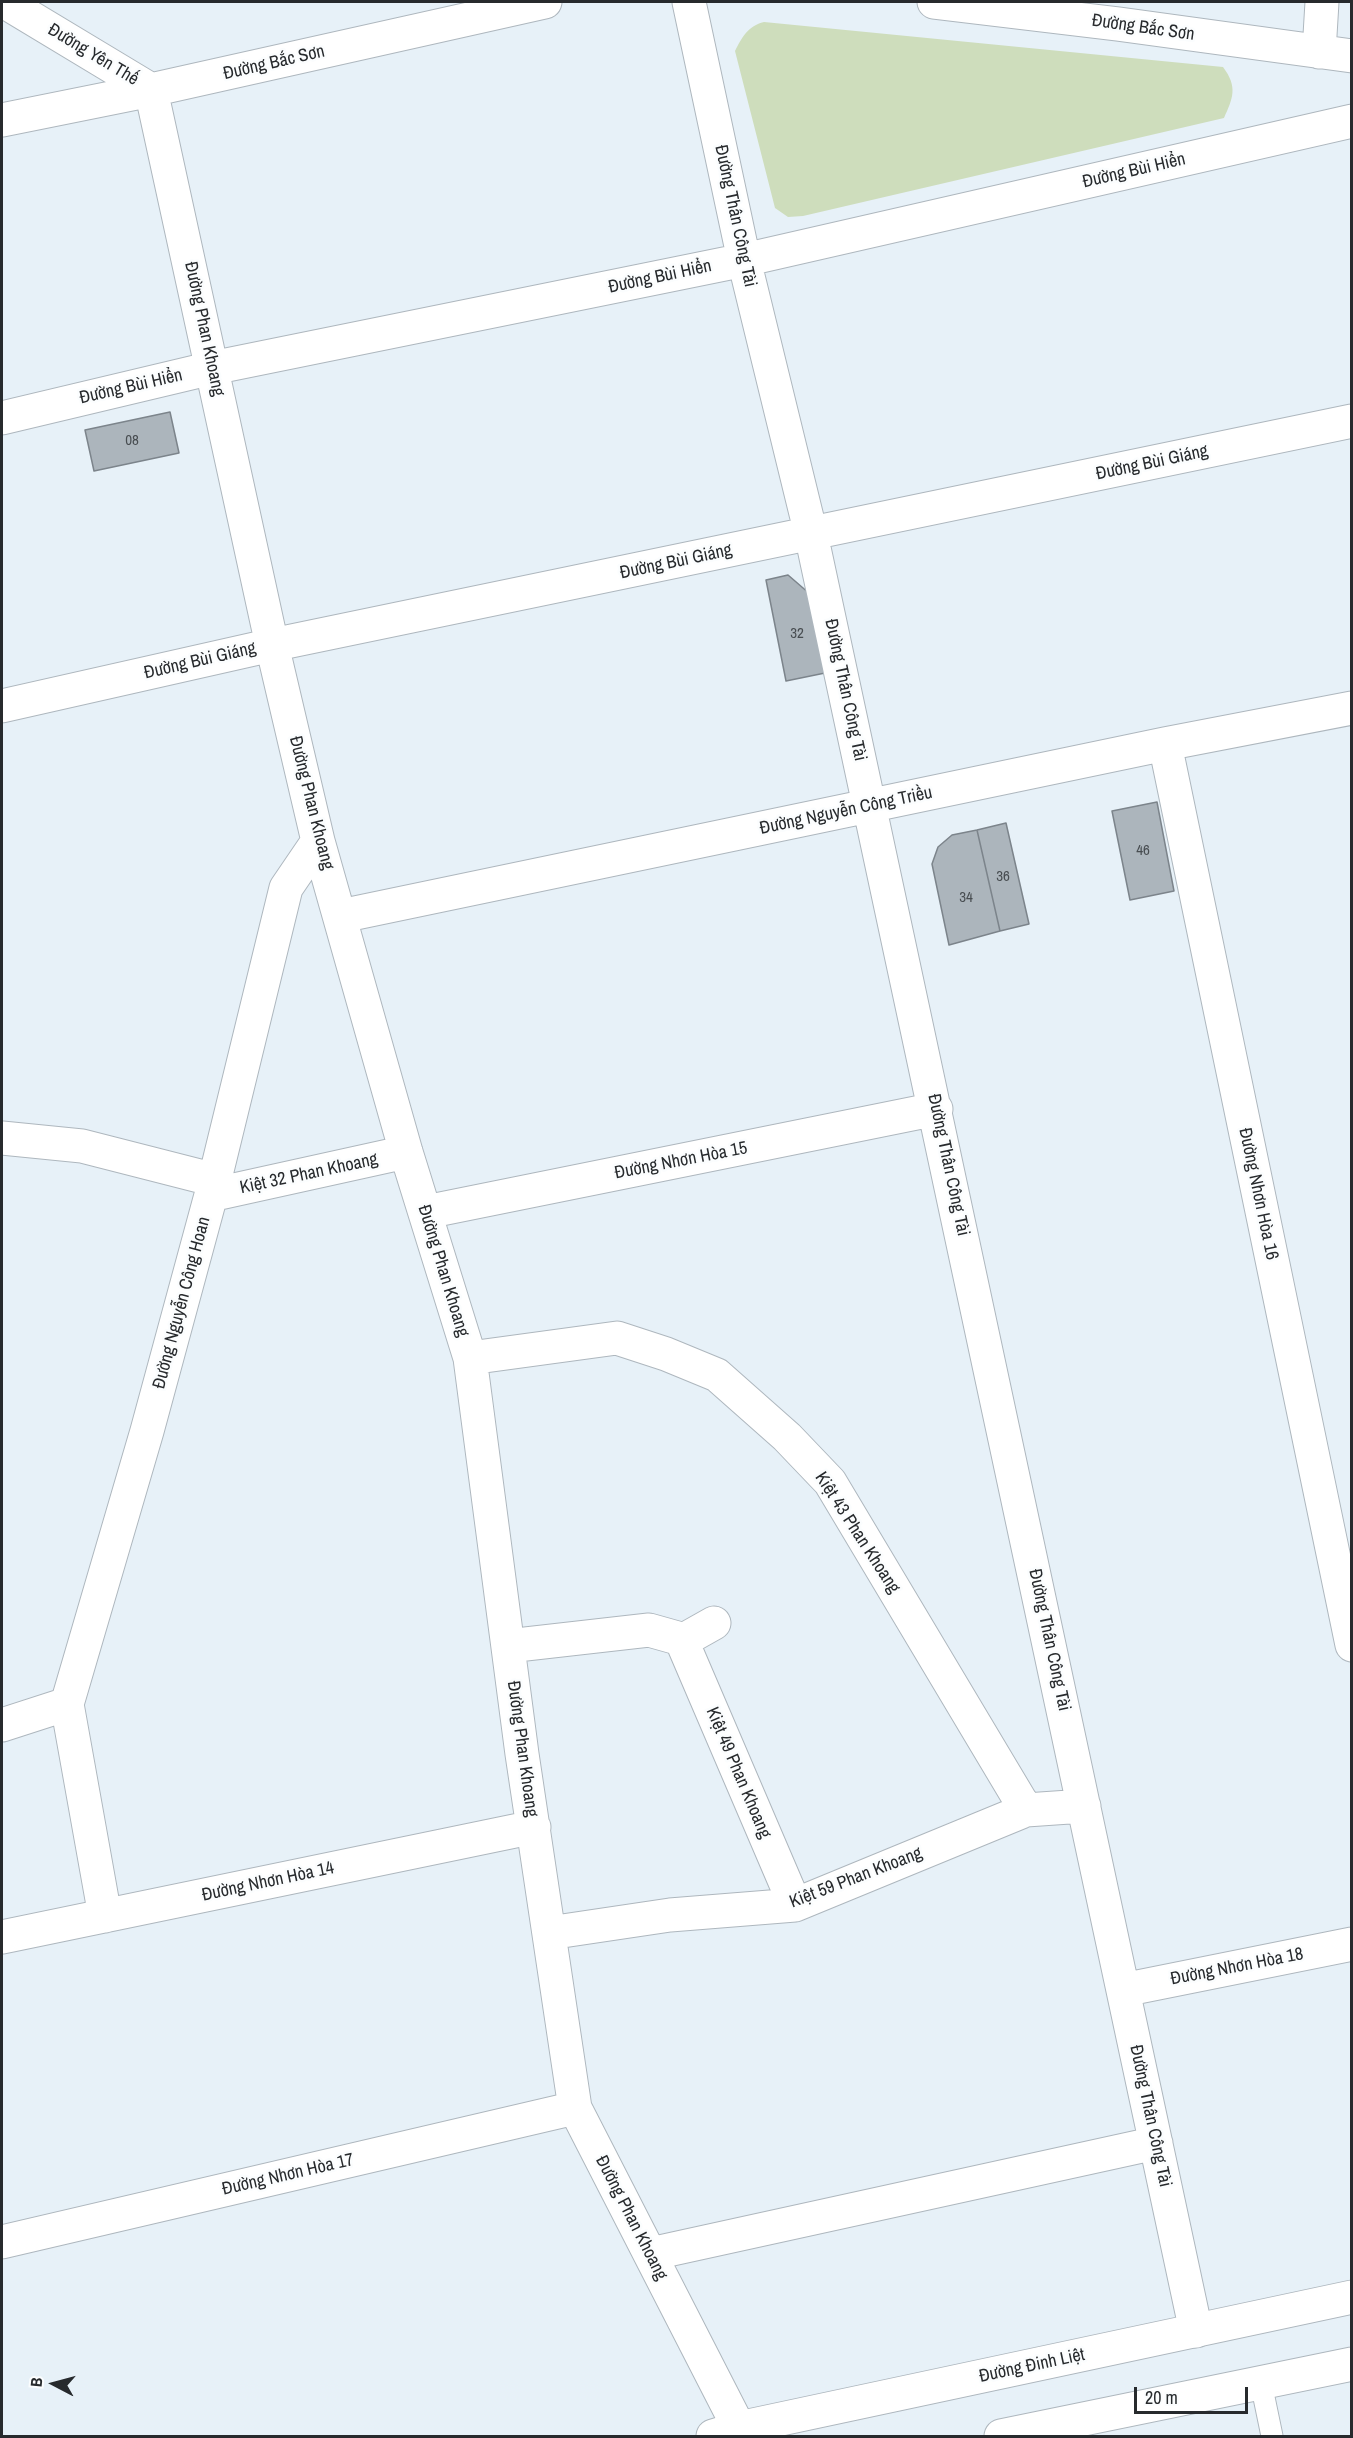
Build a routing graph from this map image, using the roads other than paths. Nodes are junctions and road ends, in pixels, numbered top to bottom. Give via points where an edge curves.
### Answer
1 (5, 2) edge
2 (545, 2) edge
3 (689, 2) edge
4 (934, 2) edge
5 (1322, 2) edge
6 (1047, 8) edge
7 (1319, 52) junction
8 (1352, 56) edge
9 (152, 90) junction
10 (2, 120) edge
11 (1352, 122) edge
12 (744, 260) junction
13 (212, 368) junction
14 (2, 418) edge
15 (1352, 421) edge
16 (812, 534) junction
17 (272, 645) junction
18 (2, 706) edge
19 (1352, 708) edge
20 (1166, 744) junction
21 (870, 806) junction
22 (318, 840) junction
23 (341, 916) junction
24 (936, 1109) junction
25 (2, 1138) edge
26 (406, 1152) junction
27 (213, 1188) junction
28 (426, 1212) junction
29 (470, 1358) junction
30 (714, 1623) dead end
31 (682, 1641) junction
32 (1352, 1645) edge
33 (508, 1646) junction
34 (67, 1704) junction
35 (2, 1725) edge
36 (1084, 1806) junction
37 (1026, 1810) junction
38 (534, 1827) junction
39 (795, 1905) junction
40 (105, 1916) junction
41 (549, 1933) junction
42 (2, 1937) edge
43 (1352, 1944) edge
44 (1123, 1990) junction
45 (575, 2108) junction
46 (1156, 2143) junction
47 (2, 2242) edge
48 (650, 2254) junction
49 (1352, 2297) edge
50 (1196, 2331) junction
51 (1352, 2364) edge
52 (1261, 2383) junction
53 (731, 2434) edge
54 (1000, 2436) edge
55 (1272, 2436) edge

1 - 9 street, Đường Yên Thế
2 - 9 street, Đường Bắc Sơn
3 - 12 street, Đường Thân Công Tài
4 - 6 street, Đường Bắc Sơn
5 - 7 street
6 - 7 street, Đường Bắc Sơn
7 - 8 street, Đường Bắc Sơn
9 - 10 street, Đường Bắc Sơn
9 - 13 street, Đường Phan Khoang
11 - 12 street, Đường Bùi Hiển
12 - 13 street, Đường Bùi Hiển
12 - 16 street, Đường Thân Công Tài
13 - 14 street, Đường Bùi Hiển
13 - 17 street, Đường Phan Khoang
15 - 16 street, Đường Bùi Giáng
16 - 17 street, Đường Bùi Giáng
16 - 21 street, Đường Thân Công Tài
17 - 18 street, Đường Bùi Giáng
17 - 22 street, Đường Phan Khoang
19 - 20 street, Đường Nguyễn Công Triều
20 - 21 street, Đường Nguyễn Công Triều
20 - 32 street, Đường Nhơn Hòa 16
21 - 23 street, Đường Nguyễn Công Triều
21 - 24 street, Đường Thân Công Tài
22 - 23 street, Đường Phan Khoang
22 - 27 street, Đường Nguyễn Công Hoan via 286,888
23 - 26 street, Đường Phan Khoang
24 - 28 street, Đường Nhơn Hòa 15
24 - 36 street, Đường Thân Công Tài
25 - 27 street via 91,1148
26 - 27 street, Kiệt 32 Phan Khoang
26 - 28 street, Đường Phan Khoang
27 - 34 street, Đường Nguyễn Công Hoan
28 - 29 street, Đường Phan Khoang
29 - 33 street, Đường Phan Khoang
29 - 37 street, Kiệt 43 Phan Khoang via 617,1338 717,1375 787,1437 830,1482
30 - 31 street
31 - 33 street via 649,1630
31 - 39 street, Kiệt 49 Phan Khoang
33 - 38 street, Đường Phan Khoang
34 - 35 street
34 - 40 street
36 - 37 street, Kiệt 59 Phan Khoang
36 - 44 street, Đường Thân Công Tài
37 - 39 street, Kiệt 59 Phan Khoang
38 - 40 street, Đường Nhơn Hòa 14
38 - 41 street, Đường Phan Khoang
39 - 41 street, Kiệt 59 Phan Khoang via 670,1915
40 - 42 street, Đường Nhơn Hòa 14
41 - 45 street, Đường Phan Khoang
43 - 44 street, Đường Nhơn Hòa 18
44 - 46 street, Đường Thân Công Tài
45 - 47 street, Đường Nhơn Hòa 17
45 - 48 street, Đường Phan Khoang
46 - 48 street
46 - 50 street, Đường Thân Công Tài
48 - 53 street, Đường Phan Khoang
49 - 50 street, Đường Đinh Liệt
50 - 53 street, Đường Đinh Liệt
51 - 52 street
52 - 54 street
52 - 55 lane

